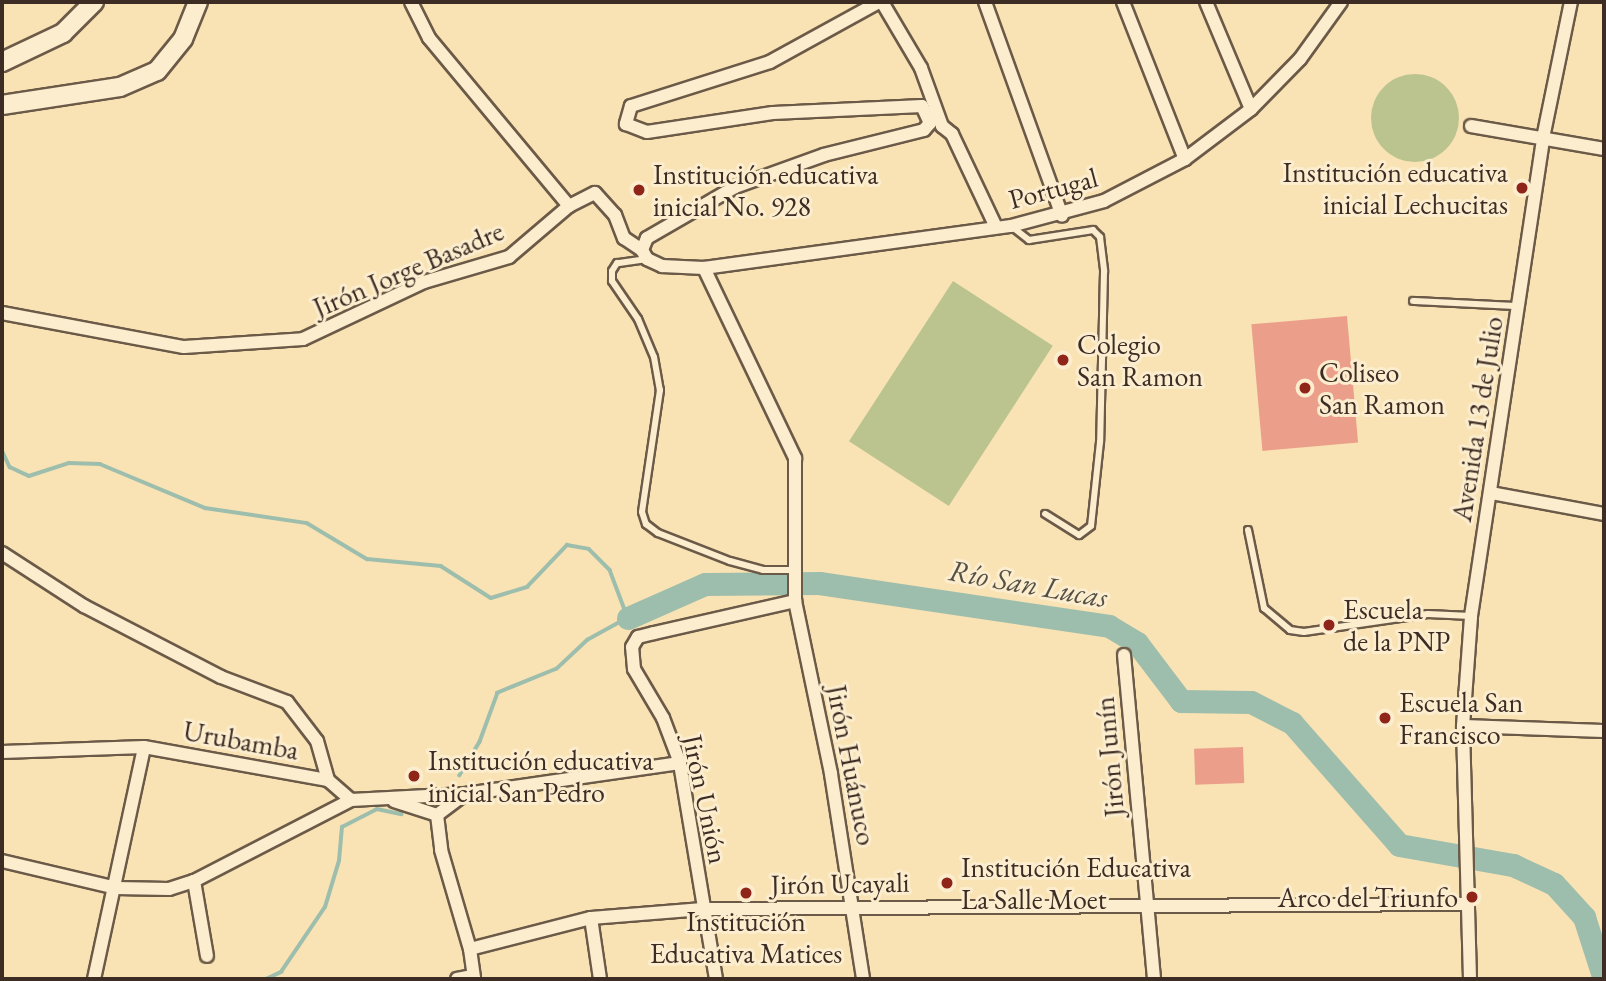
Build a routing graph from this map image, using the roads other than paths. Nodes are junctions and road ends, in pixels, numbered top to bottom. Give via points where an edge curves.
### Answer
1 (94, 2) edge
2 (198, 2) edge
3 (411, 2) edge
4 (881, 2) edge
5 (985, 2) edge
6 (1123, 2) edge
7 (1206, 2) edge
8 (1340, 2) edge
9 (1571, 2) edge
10 (2, 62) edge
11 (2, 105) edge
12 (1251, 109) junction
13 (936, 124) junction
14 (1471, 126) dead end
15 (1543, 138) junction
16 (1604, 149) edge
17 (1185, 159) junction
18 (569, 206) junction
19 (1062, 216) junction
20 (1011, 226) junction
21 (996, 227) junction
22 (645, 255) junction
23 (705, 268) junction
24 (1413, 302) dead end
25 (1519, 306) junction
26 (2, 313) edge
27 (1491, 493) junction
28 (1045, 514) dead end
29 (1604, 514) edge
30 (1248, 530) dead end
31 (2, 553) edge
32 (793, 574) junction
33 (795, 597) junction
34 (1471, 615) junction
35 (1124, 656) dead end
36 (1463, 726) junction
37 (1604, 731) edge
38 (144, 747) junction
39 (2, 752) edge
40 (680, 763) junction
41 (328, 780) junction
42 (465, 794) junction
43 (387, 799) junction
44 (351, 800) junction
45 (437, 815) junction
46 (2, 861) edge
47 (194, 881) junction
48 (116, 888) junction
49 (1147, 904) junction
50 (1466, 904) junction
51 (852, 908) junction
52 (703, 909) junction
53 (591, 918) junction
54 (470, 949) junction
55 (207, 956) dead end
56 (473, 978) edge
57 (94, 979) edge
58 (457, 979) edge
59 (600, 979) edge
60 (716, 979) edge
61 (863, 979) edge
62 (1154, 979) edge
63 (1470, 979) edge

1 - 10 street via 63,33
2 - 11 street via 183,39 157,71 120,87
3 - 18 street via 445,59
4 - 13 street via 921,68
4 - 13 street via 770,62 631,106 625,124 647,132 773,113 922,106
5 - 19 street
6 - 17 street
7 - 12 street
8 - 12 street, Portugal via 1300,59
9 - 15 street, Avenida 13 de Julio
12 - 17 street, Portugal
13 - 21 street via 952,134
13 - 22 street via 824,155 735,187 647,238
14 - 15 street
15 - 16 street
15 - 25 street, Avenida 13 de Julio
17 - 19 street, Portugal via 1133,188
18 - 22 street via 594,193 603,198 624,238
18 - 26 street, Jirón Jorge Basadre via 509,257 424,282 303,339 184,347
19 - 20 street, Portugal
20 - 21 street, Portugal
20 - 28 lane via 1029,240 1093,230 1100,237 1104,272 1100,442 1091,526 1079,536
21 - 23 street, Portugal
22 - 23 street, Portugal via 662,266
22 - 32 lane via 617,264 612,281 638,319 654,357 660,390 642,512 646,524 730,561
23 - 32 street, Jirón Huánuco via 795,458
24 - 25 lane
25 - 27 street, Avenida 13 de Julio
27 - 29 street
27 - 34 street, Avenida 13 de Julio
30 - 34 lane via 1264,608 1290,630 1304,632 1428,614
31 - 41 street via 84,606 221,677 287,702 317,741
32 - 33 street, Jirón Huánuco
33 - 40 street, Jirón Unión via 638,637 632,647 634,669 663,718
33 - 51 street, Jirón Huánuco via 831,774
34 - 36 street, Avenida 13 de Julio
35 - 49 street, Jirón Junín
36 - 37 street
36 - 50 street, Avenida 13 de Julio
38 - 39 street, Urubamba
38 - 41 street, Urubamba
38 - 48 street
40 - 42 street
40 - 52 street, Jirón Unión
41 - 44 street, Urubamba
42 - 43 street
42 - 45 street
43 - 44 street
43 - 45 street
44 - 47 street
45 - 54 street via 441,850
46 - 48 street
47 - 48 street via 169,888
47 - 55 street
48 - 57 street
49 - 50 street, Jirón Ucayali
49 - 51 street, Jirón Ucayali
49 - 62 street, Jirón Junín
50 - 63 street, Avenida 13 de Julio
51 - 52 street, Jirón Ucayali
51 - 61 street, Jirón Huánuco
52 - 53 street, Jirón Ucayali
52 - 60 street, Jirón Unión
53 - 54 street, Jirón Ucayali
53 - 59 street
54 - 56 street
56 - 58 street

